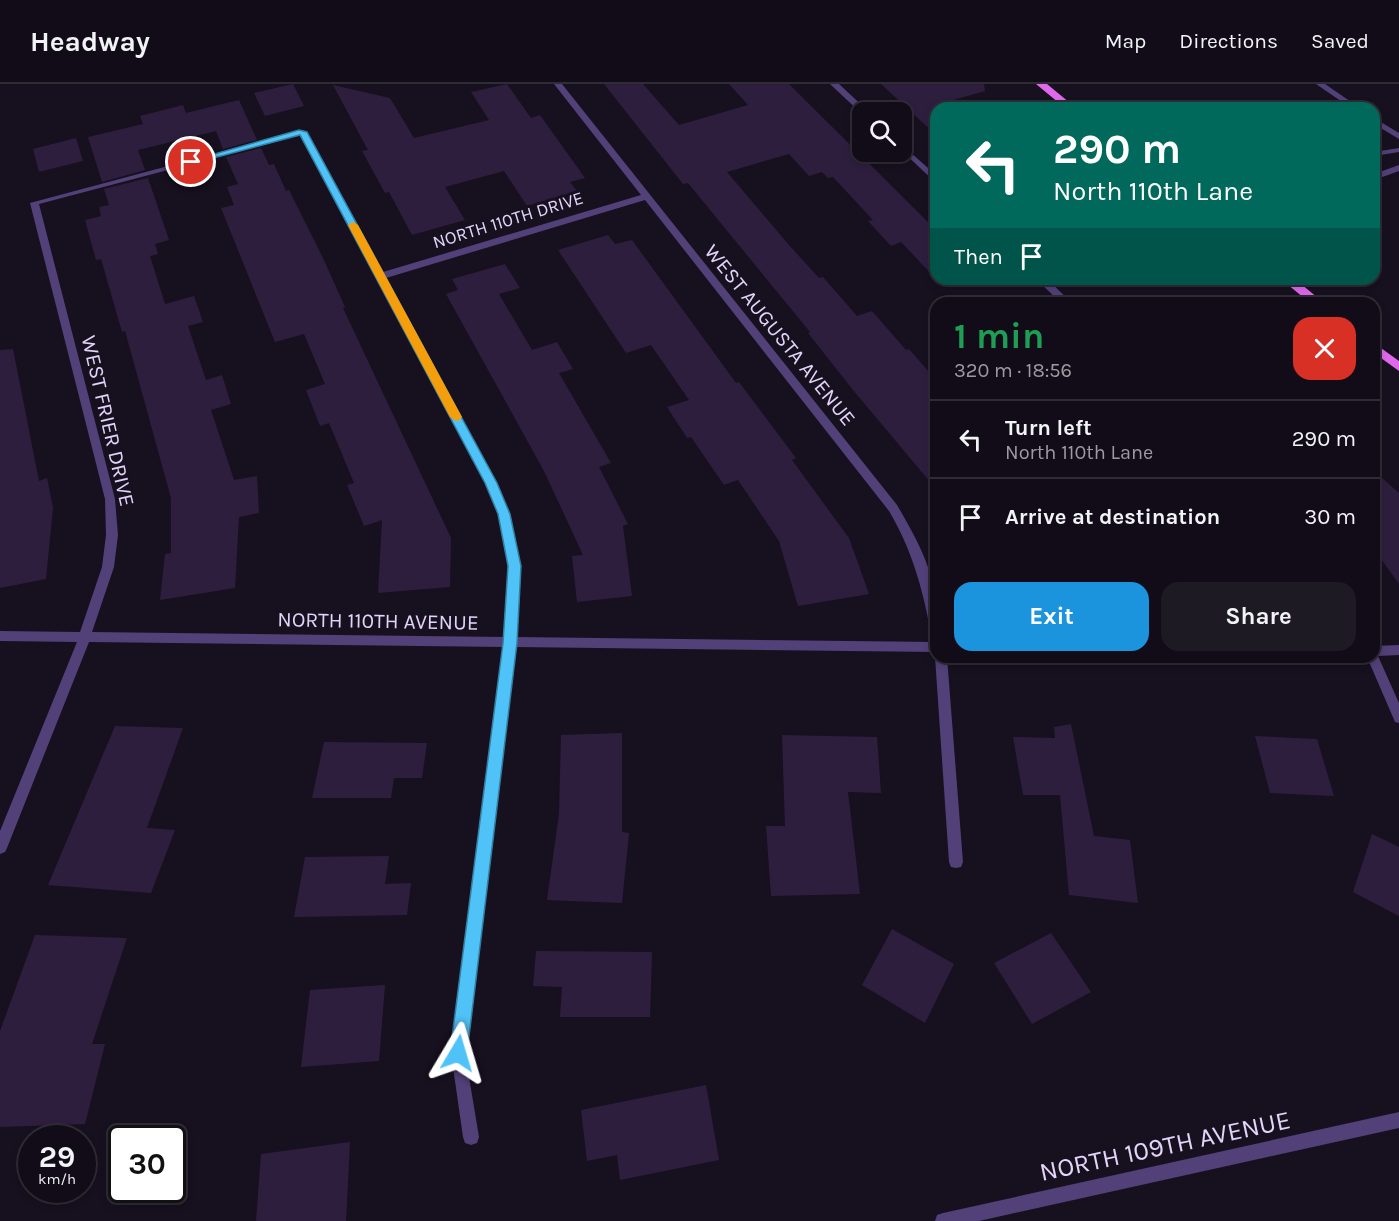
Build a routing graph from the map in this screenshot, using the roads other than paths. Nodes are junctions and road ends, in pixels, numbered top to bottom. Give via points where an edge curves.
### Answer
1 (558, 84) edge
2 (834, 84) edge
3 (1041, 84) edge
4 (1320, 84) edge
5 (854, 102) edge
6 (1064, 102) edge
7 (1347, 102) edge
8 (1380, 124) edge
9 (1399, 136) edge
10 (1399, 150) edge
11 (1380, 153) edge
12 (912, 157) edge
13 (1399, 168) edge
14 (930, 174) edge
15 (1380, 175) edge
16 (645, 197) junction
17 (381, 276) junction
18 (1048, 285) edge
19 (1295, 285) edge
20 (1060, 297) edge
21 (1310, 297) edge
22 (1380, 352) edge
23 (1399, 367) edge
24 (930, 600) edge
25 (0, 636) edge
26 (85, 636) junction
27 (510, 643) junction
28 (930, 647) edge
29 (1399, 650) edge
30 (1380, 651) edge
31 (941, 663) edge
32 (1376, 663) edge
33 (1399, 718) edge
34 (0, 848) edge
35 (956, 862) dead end
36 (1399, 1120) edge
37 (471, 1137) dead end
38 (943, 1221) edge

1 - 16 street, WEST AUGUSTA AVENUE
2 - 5 street
3 - 6 main road
4 - 7 street
8 - 9 street
10 - 11 street
12 - 14 street
13 - 15 street
16 - 17 street, NORTH 110TH DRIVE
16 - 24 street, WEST AUGUSTA AVENUE via 893,508 911,538
17 - 26 street, WEST FRIER DRIVE via 303,132 34,203 110,499 112,535 108,567
17 - 27 street via 504,514 514,566
18 - 20 street
19 - 21 main road
22 - 23 main road
25 - 26 street, NORTH 110TH AVENUE
26 - 27 street, NORTH 110TH AVENUE
26 - 34 street, WEST FRIER DRIVE
27 - 28 street, NORTH 110TH AVENUE
27 - 37 street via 458,1053
29 - 30 street
31 - 35 street
32 - 33 street
36 - 38 street, NORTH 109TH AVENUE

